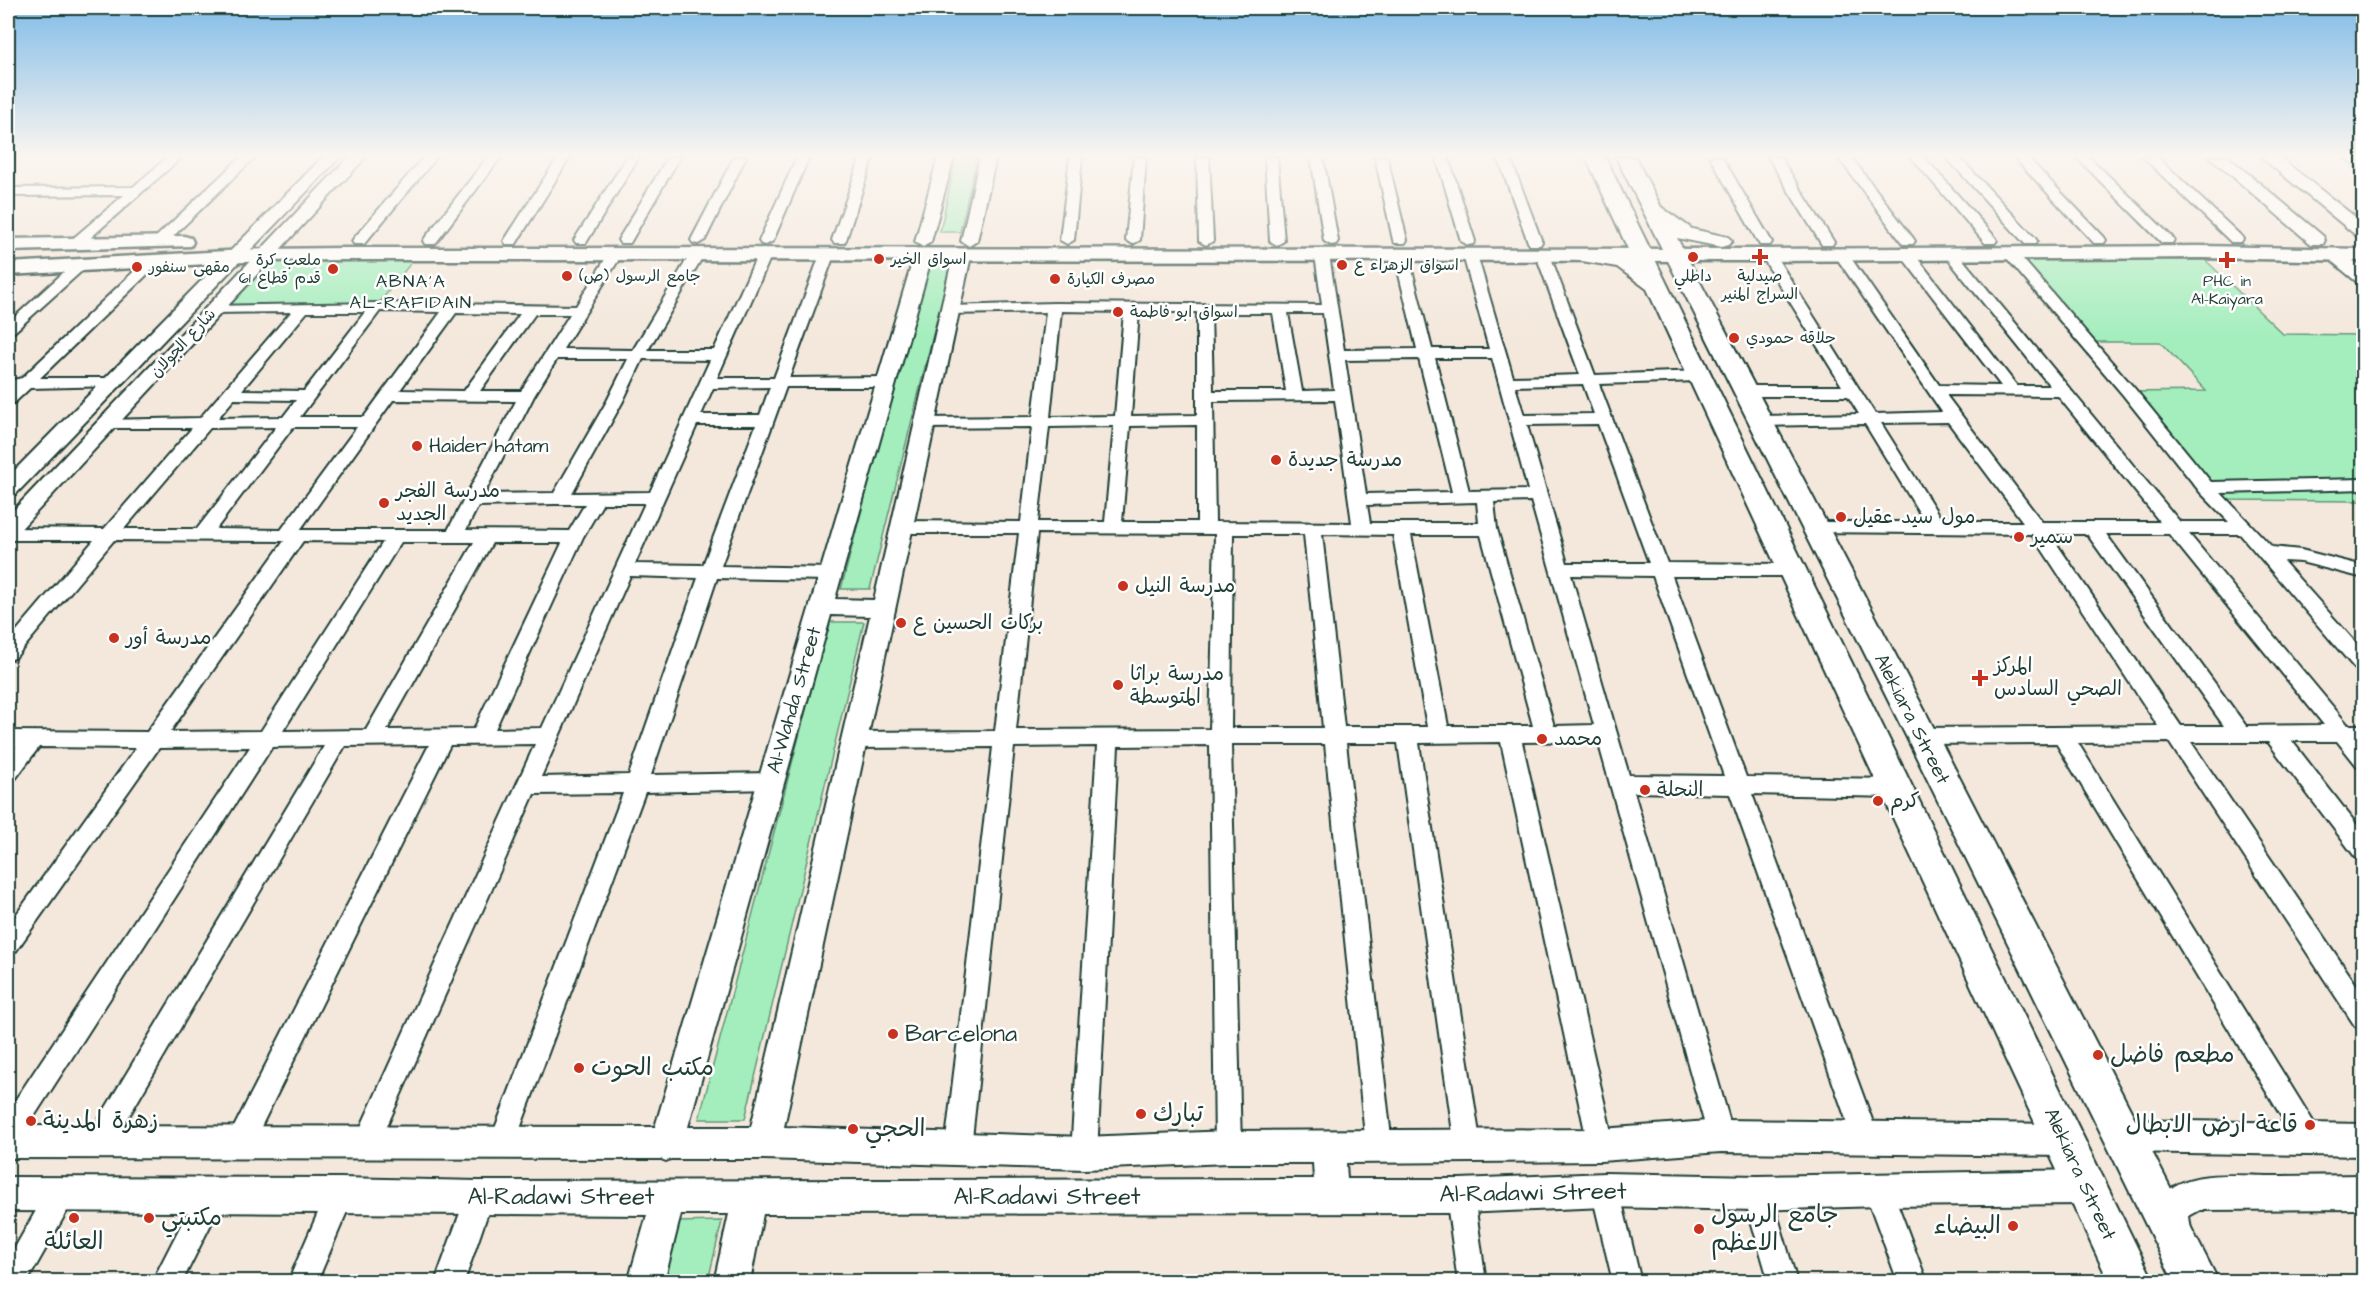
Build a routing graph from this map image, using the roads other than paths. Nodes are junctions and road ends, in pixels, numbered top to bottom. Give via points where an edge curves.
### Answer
1 (106, 217) edge
2 (185, 217) edge
3 (273, 217) edge
4 (301, 217) edge
5 (379, 217) edge
6 (448, 217) edge
7 (526, 217) edge
8 (595, 217) edge
9 (638, 217) edge
10 (712, 217) edge
11 (778, 217) edge
12 (844, 217) edge
13 (931, 217) edge
14 (973, 217) edge
15 (1069, 217) edge
16 (1135, 217) edge
17 (1205, 217) edge
18 (1275, 217) edge
19 (1324, 217) edge
20 (1394, 217) edge
21 (1460, 217) edge
22 (1527, 217) edge
23 (1629, 217) edge
24 (1640, 217) edge
25 (1651, 217) edge
26 (1750, 217) edge
27 (1814, 217) edge
28 (1886, 217) edge
29 (1970, 217) edge
30 (2013, 217) edge
31 (2077, 217) edge
32 (2144, 217) edge
33 (2213, 217) edge
34 (2290, 217) edge
35 (2345, 217) edge
36 (2364, 232) edge
37 (2236, 239) junction
38 (581, 240) junction
39 (625, 240) junction
40 (1067, 240) junction
41 (1133, 240) junction
42 (1990, 240) junction
43 (2099, 240) junction
44 (2167, 240) junction
45 (2317, 240) junction
46 (2364, 240) edge
47 (249, 241) junction
48 (359, 241) junction
49 (430, 241) junction
50 (511, 241) junction
51 (1206, 241) junction
52 (1276, 241) junction
53 (159, 242) junction
54 (75, 244) junction
55 (8, 245) edge
56 (2041, 245) junction
57 (833, 247) junction
58 (1400, 247) junction
59 (1907, 247) junction
60 (272, 248) junction
61 (667, 248) junction
62 (697, 248) junction
63 (765, 248) junction
64 (1327, 248) junction
65 (1469, 248) junction
66 (1583, 248) junction
67 (1655, 248) junction
68 (1726, 248) junction
69 (1767, 248) junction
70 (1834, 248) junction
71 (923, 249) junction
72 (965, 249) junction
73 (1539, 249) junction
74 (1950, 253) junction
75 (2010, 253) junction
76 (2334, 254) junction
77 (2364, 255) edge
78 (614, 256) junction
79 (234, 257) junction
80 (153, 261) junction
81 (80, 265) junction
82 (8, 269) edge
83 (2364, 279) edge
84 (1657, 286) junction
85 (1691, 286) junction
86 (1054, 306) junction
87 (1132, 307) junction
88 (376, 308) junction
89 (1204, 308) junction
90 (214, 309) junction
91 (302, 309) junction
92 (450, 309) junction
93 (1280, 309) junction
94 (1330, 309) junction
95 (530, 310) junction
96 (578, 310) junction
97 (950, 310) junction
98 (8, 330) edge
99 (1498, 353) junction
100 (551, 354) junction
101 (638, 354) junction
102 (1425, 354) junction
103 (719, 355) junction
104 (1337, 356) junction
105 (1700, 376) junction
106 (1588, 380) junction
107 (707, 382) junction
108 (781, 382) junction
109 (886, 382) junction
110 (1506, 382) junction
111 (8, 383) edge
112 (25, 383) junction
113 (111, 383) junction
114 (1936, 390) junction
115 (1744, 391) junction
116 (1853, 391) junction
117 (2013, 391) junction
118 (2064, 391) junction
119 (229, 394) junction
120 (388, 395) junction
121 (1295, 395) junction
122 (1343, 395) junction
123 (310, 396) junction
124 (468, 396) junction
125 (526, 396) junction
126 (1205, 396) junction
127 (8, 400) edge
128 (1953, 417) junction
129 (1603, 419) junction
130 (1870, 419) junction
131 (690, 420) junction
132 (767, 420) junction
133 (1205, 420) junction
134 (1517, 420) junction
135 (1041, 421) junction
136 (1122, 421) junction
137 (1760, 421) junction
138 (368, 422) junction
139 (108, 423) junction
140 (205, 423) junction
141 (925, 423) junction
142 (289, 424) junction
143 (2364, 484) edge
144 (2206, 488) junction
145 (8, 489) edge
146 (1539, 495) junction
147 (655, 497) junction
148 (1462, 498) junction
149 (1485, 498) junction
150 (597, 499) junction
151 (472, 500) junction
152 (559, 500) junction
153 (1358, 500) junction
154 (901, 527) junction
155 (1029, 528) junction
156 (1113, 528) junction
157 (1215, 528) junction
158 (1814, 528) junction
159 (1938, 528) junction
160 (2037, 528) junction
161 (2092, 528) junction
162 (2175, 528) junction
163 (2245, 528) junction
164 (1312, 529) junction
165 (1362, 529) junction
166 (1401, 529) junction
167 (1488, 529) junction
168 (8, 531) edge
169 (111, 534) junction
170 (202, 535) junction
171 (396, 536) junction
172 (454, 536) junction
173 (487, 536) junction
174 (292, 537) junction
175 (574, 537) junction
176 (2266, 552) junction
177 (1559, 568) junction
178 (1660, 569) junction
179 (623, 570) junction
180 (1792, 570) junction
181 (710, 571) junction
182 (2364, 572) edge
183 (831, 574) junction
184 (821, 607) junction
185 (883, 608) junction
186 (8, 654) edge
187 (2364, 666) edge
188 (1850, 690) junction
189 (1899, 693) junction
190 (1866, 723) junction
191 (1919, 730) junction
192 (1606, 733) junction
193 (2342, 733) junction
194 (2364, 733) edge
195 (1510, 734) junction
196 (1546, 734) junction
197 (2175, 734) junction
198 (2241, 734) junction
199 (2274, 734) junction
200 (1407, 735) junction
201 (1439, 735) junction
202 (2062, 735) junction
203 (548, 736) junction
204 (1335, 736) junction
205 (340, 737) junction
206 (372, 737) junction
207 (444, 737) junction
208 (481, 737) junction
209 (1220, 737) junction
210 (267, 738) junction
211 (1108, 738) junction
212 (8, 739) edge
213 (34, 739) junction
214 (1005, 739) junction
215 (153, 740) junction
216 (854, 740) junction
217 (2364, 760) edge
218 (8, 772) edge
219 (771, 781) junction
220 (1620, 783) junction
221 (637, 784) junction
222 (1737, 785) junction
223 (526, 786) junction
224 (1896, 788) junction
225 (2364, 851) edge
226 (8, 944) edge
227 (2364, 1018) edge
228 (8, 1134) edge
229 (1721, 1136) junction
230 (1865, 1136) junction
231 (2123, 1136) junction
232 (2064, 1140) junction
233 (2310, 1140) junction
234 (2364, 1140) edge
235 (8, 1142) edge
236 (99, 1143) junction
237 (764, 1143) junction
238 (239, 1144) junction
239 (366, 1144) junction
240 (502, 1144) junction
241 (666, 1144) junction
242 (1601, 1145) junction
243 (1328, 1146) junction
244 (1379, 1146) junction
245 (1228, 1147) junction
246 (1468, 1147) junction
247 (958, 1148) junction
248 (1084, 1153) junction
249 (2086, 1187) junction
250 (1878, 1189) junction
251 (1605, 1190) junction
252 (2364, 1192) edge
253 (1757, 1193) junction
254 (8, 1194) edge
255 (61, 1194) junction
256 (212, 1194) junction
257 (340, 1194) junction
258 (1332, 1196) junction
259 (1460, 1196) junction
260 (669, 1197) junction
261 (750, 1197) junction
262 (479, 1198) junction
263 (2176, 1239) junction
264 (11, 1281) edge
265 (166, 1281) edge
266 (302, 1281) edge
267 (449, 1281) edge
268 (646, 1281) edge
269 (732, 1281) edge
270 (1472, 1281) edge
271 (1627, 1281) edge
272 (1783, 1281) edge
273 (1913, 1281) edge
274 (2132, 1281) edge
275 (2197, 1281) edge

1 - 54 street
2 - 53 street
3 - 47 street, شارع الجولان
4 - 60 street, شارع الجولان
5 - 48 street
6 - 49 street
7 - 50 street
8 - 38 street
9 - 39 street
10 - 62 street
11 - 63 street
12 - 57 street
13 - 71 street, Al-Wahda Street
14 - 72 street
15 - 40 street
16 - 41 street
17 - 51 street
18 - 52 street
19 - 64 street
20 - 58 street
21 - 65 street
22 - 73 street
23 - 66 main road via 1611,235
24 - 67 main road, Alekiara Street
25 - 68 main road
26 - 69 street
27 - 70 street
28 - 59 street
29 - 42 street
30 - 56 street
31 - 43 street
32 - 44 street
33 - 37 street
34 - 45 street
35 - 36 street
37 - 44 main road
37 - 45 main road
38 - 39 main road
38 - 50 main road
39 - 61 main road
40 - 41 main road
40 - 72 main road
41 - 51 main road
42 - 56 main road
42 - 59 main road
43 - 44 main road
43 - 56 main road
45 - 46 main road
47 - 53 main road
47 - 60 main road
47 - 79 street, شارع الجولان
48 - 49 main road
48 - 60 main road
49 - 50 main road
51 - 52 main road
52 - 64 main road
53 - 54 main road
54 - 55 main road
56 - 75 main road
56 - 76 main road
57 - 63 main road
57 - 71 main road
57 - 108 street
58 - 64 main road
58 - 65 main road
58 - 102 street
59 - 70 main road
59 - 74 main road
59 - 117 street
60 - 78 main road
60 - 79 main road
60 - 90 street, شارع الجولان
61 - 62 main road
61 - 78 main road
62 - 63 main road
62 - 101 street
63 - 103 street
64 - 72 main road
64 - 94 street
65 - 73 main road
65 - 99 street
66 - 67 main road
66 - 73 main road
66 - 84 main road via 1624,262
67 - 68 main road
67 - 84 main road, Alekiara Street
67 - 85 main road, Alekiara Street
68 - 69 main road
68 - 85 main road via 1697,264
69 - 70 main road
69 - 116 street
70 - 114 street
71 - 72 main road
71 - 109 street, Al-Wahda Street
72 - 97 street
73 - 106 street
74 - 75 main road
74 - 118 street
75 - 144 street
76 - 77 main road
76 - 83 street
78 - 96 street
79 - 80 main road
79 - 113 street, شارع الجولان
80 - 81 main road
80 - 112 street
81 - 82 main road
81 - 98 street
84 - 105 main road, Alekiara Street
85 - 115 main road, Alekiara Street
86 - 87 street
86 - 97 street
86 - 135 street
87 - 89 street
87 - 136 street
88 - 91 street
88 - 92 street
88 - 123 street
89 - 93 street
89 - 126 street
90 - 91 street
90 - 139 street, شارع الجولان
91 - 119 street
92 - 95 street
92 - 120 street
93 - 94 street
93 - 121 street
94 - 104 street
95 - 96 street
95 - 124 street
96 - 100 street
97 - 141 street
99 - 102 street
99 - 110 street
100 - 101 street
100 - 125 street
101 - 103 street
101 - 152 street
102 - 104 street
102 - 148 street
103 - 107 street
104 - 122 street
105 - 106 street
105 - 180 main road, Alekiara Street
106 - 110 street
106 - 129 street
107 - 108 street
107 - 131 street
108 - 109 street
108 - 132 street
109 - 183 street, Al-Wahda Street
110 - 134 street
111 - 112 street
112 - 113 street
112 - 127 street
113 - 145 street, شارع الجولان
114 - 117 street
114 - 128 street
115 - 116 street
115 - 137 main road, Alekiara Street
116 - 130 street
117 - 118 street
118 - 162 street
119 - 123 street
119 - 140 street
120 - 124 street
120 - 138 street
121 - 122 street
121 - 126 street
122 - 153 street
123 - 142 street
124 - 125 street
125 - 151 street
126 - 133 street
128 - 130 street
128 - 160 street
129 - 134 street
129 - 178 street
130 - 137 street
130 - 159 street
131 - 132 street
131 - 147 street
132 - 181 street
133 - 136 street
133 - 157 street
134 - 146 street
135 - 136 street
135 - 141 street
135 - 155 street
136 - 156 street
137 - 158 main road, Alekiara Street
138 - 142 street
138 - 174 street
139 - 140 street
139 - 168 street, شارع الجولان
140 - 142 street
140 - 169 street
141 - 154 street
142 - 170 street
143 - 144 street
144 - 163 street
146 - 149 street
146 - 177 street
147 - 150 street
147 - 179 street
148 - 149 street
148 - 153 street
149 - 167 street
150 - 152 street
150 - 175 street
151 - 152 street
151 - 172 street
153 - 165 street
154 - 155 street
154 - 185 street
155 - 156 street
155 - 214 street
156 - 157 street
157 - 164 street
157 - 209 street
158 - 159 street
158 - 189 main road, Alekiara Street
159 - 160 street
160 - 161 street
160 - 197 street
161 - 162 street
161 - 198 street
162 - 163 street
162 - 193 street
163 - 176 street
164 - 165 street
164 - 204 street
165 - 166 street
166 - 167 street
166 - 201 street
167 - 196 street
168 - 169 street
169 - 170 street
169 - 186 street
170 - 174 street
171 - 172 street
171 - 174 street
171 - 210 street
172 - 173 street
173 - 175 street
173 - 206 street
174 - 215 street
175 - 208 street
176 - 182 street via 2321,560
176 - 187 street
177 - 178 street
177 - 192 street
178 - 180 street
178 - 222 street
179 - 181 street
179 - 203 street
180 - 188 main road, Alekiara Street
181 - 183 street
181 - 221 street
183 - 184 street, Al-Wahda Street
184 - 185 street
184 - 219 street, Al-Wahda Street
185 - 216 street
188 - 189 main road via 1881,700
188 - 190 main road, Alekiara Street
189 - 191 main road, Alekiara Street
190 - 191 main road via 1886,715 1901,717
190 - 224 main road, Alekiara Street
191 - 202 street
191 - 231 main road, Alekiara Street
192 - 196 street
192 - 220 street
193 - 194 street
193 - 199 street
193 - 217 street
195 - 196 street
195 - 201 street
195 - 242 street
197 - 198 street
197 - 202 street
197 - 227 street
198 - 199 street
199 - 225 street
200 - 201 street
200 - 204 street
200 - 246 street
202 - 233 street
203 - 208 street
203 - 223 street
204 - 209 street
204 - 244 street
205 - 206 street
205 - 210 street
205 - 236 street
206 - 207 street
207 - 208 street
207 - 238 street
209 - 211 street
209 - 245 street
210 - 215 street
210 - 228 street
211 - 214 street
211 - 248 street
212 - 213 street
213 - 215 street
213 - 218 street
214 - 216 street
214 - 247 street
215 - 226 street
216 - 237 street
219 - 221 street
219 - 241 street, Al-Wahda Street
220 - 222 street
220 - 229 street
221 - 223 street
221 - 240 street
222 - 224 street
222 - 230 street
223 - 239 street
224 - 232 main road, Alekiara Street
229 - 230 street
229 - 242 street
230 - 232 street
231 - 233 street
231 - 263 main road, Alekiara Street
232 - 249 main road, Alekiara Street
233 - 234 street
235 - 236 street
236 - 238 street
237 - 241 street
237 - 247 street
238 - 239 street
239 - 240 street
240 - 241 street
242 - 246 street
243 - 244 street
243 - 245 street
243 - 258 street
244 - 246 street
245 - 248 street
247 - 248 street
249 - 250 street, Al-Radawi Street
249 - 274 main road, Alekiara Street
250 - 253 street, Al-Radawi Street
250 - 273 street
251 - 253 street, Al-Radawi Street
251 - 259 street, Al-Radawi Street
251 - 271 street
252 - 263 street via 2213,1192 2189,1196 2174,1208 2170,1218
253 - 272 street
254 - 255 street, Al-Radawi Street
255 - 256 street, Al-Radawi Street
255 - 264 street
256 - 257 street, Al-Radawi Street
256 - 265 street
257 - 262 street, Al-Radawi Street
257 - 266 street
258 - 259 street, Al-Radawi Street
258 - 261 street, Al-Radawi Street
259 - 270 street
260 - 261 street, Al-Radawi Street
260 - 262 street, Al-Radawi Street
260 - 268 street
261 - 269 street
262 - 267 street
263 - 275 main road, Alekiara Street

